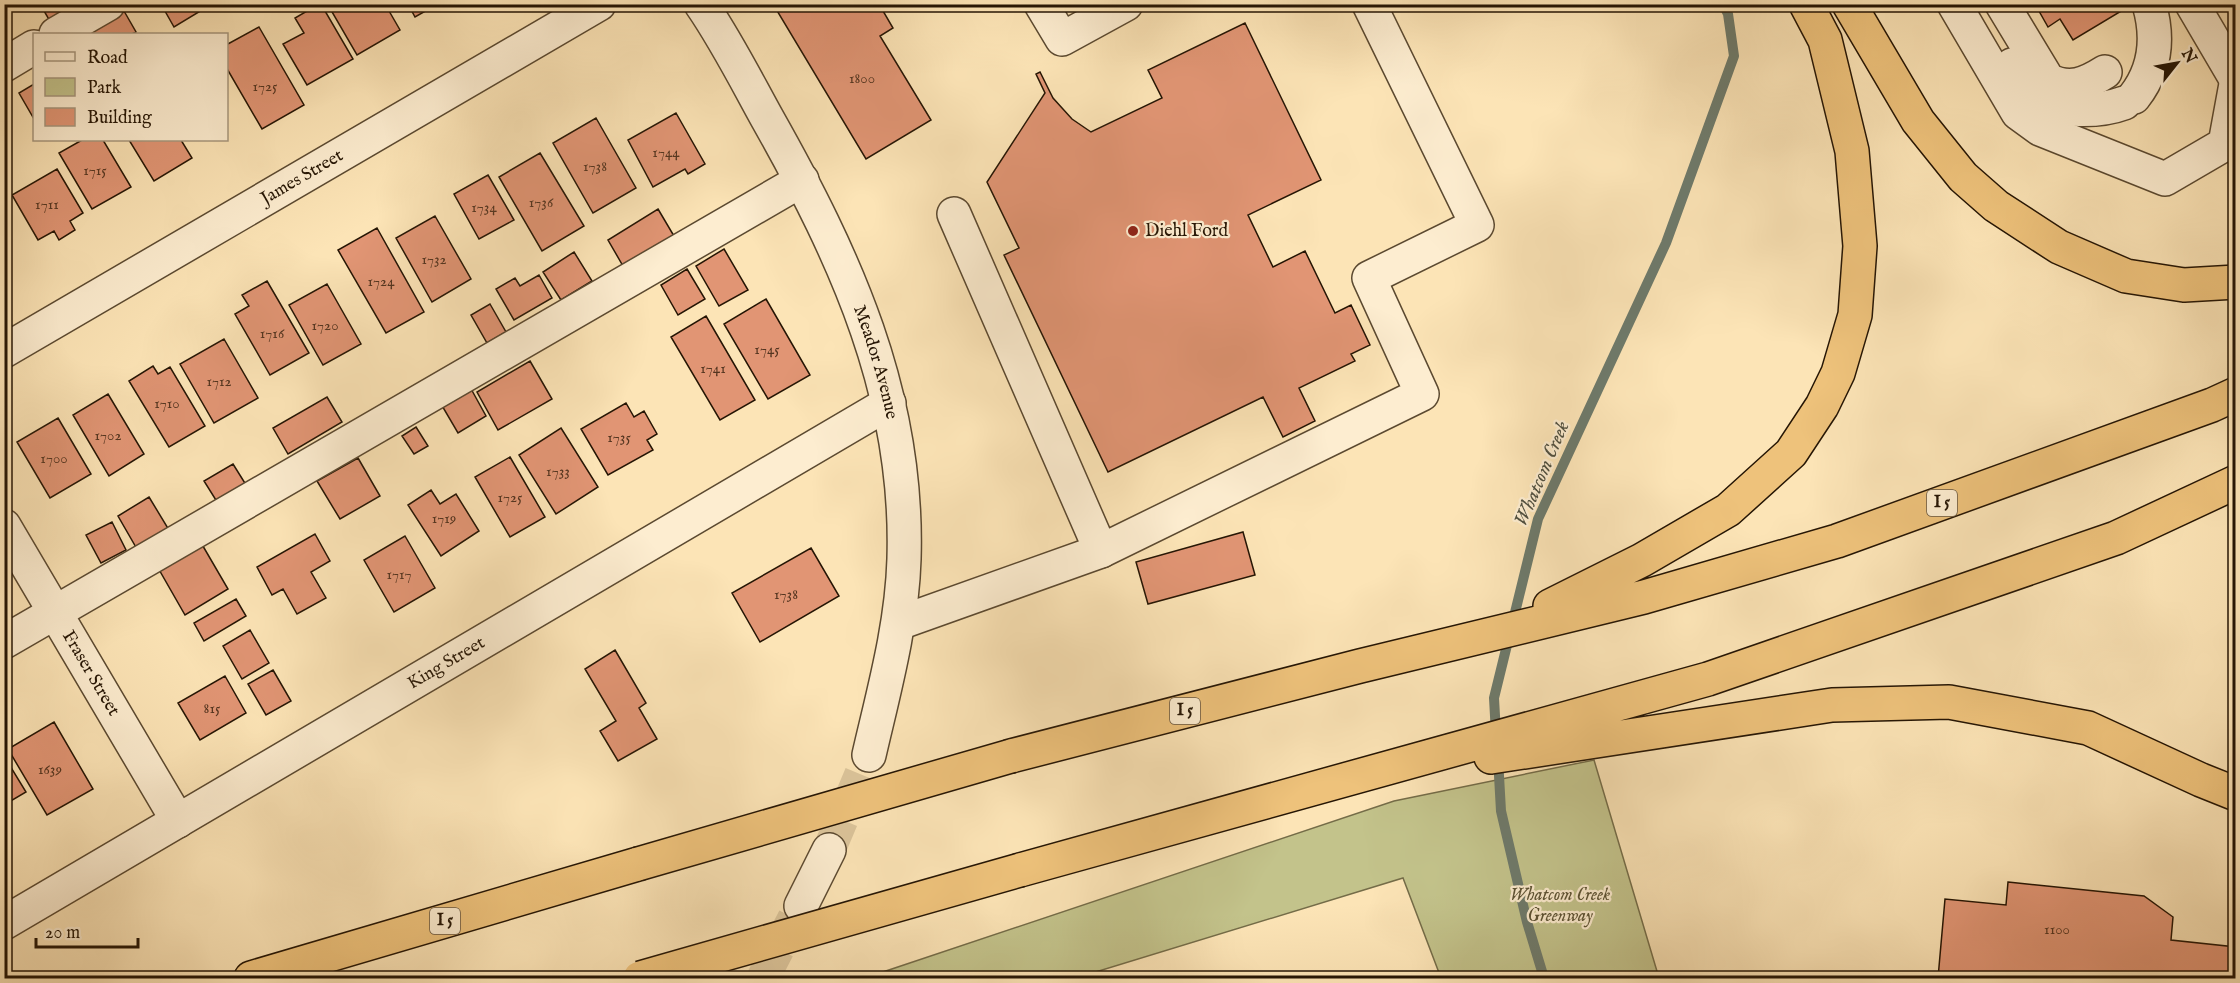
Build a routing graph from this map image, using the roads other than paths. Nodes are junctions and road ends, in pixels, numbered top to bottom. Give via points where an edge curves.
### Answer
1 (108, 4) edge
2 (599, 4) edge
3 (701, 4) edge
4 (1041, 4) edge
5 (1126, 4) edge
6 (1369, 4) edge
7 (1806, 4) edge
8 (1849, 4) edge
9 (1954, 4) edge
10 (1976, 4) edge
11 (2002, 4) edge
12 (2203, 9) edge
13 (2151, 13) edge
14 (1867, 20) edge
15 (58, 33) edge
16 (33, 48) edge
17 (4, 65) edge
18 (2235, 79) edge
19 (2235, 84) edge
20 (802, 180) junction
21 (954, 214) dead end
22 (2235, 282) edge
23 (4, 351) edge
24 (2235, 393) edge
25 (889, 403) junction
26 (2235, 482) edge
27 (4, 526) edge
28 (1101, 551) junction
29 (55, 613) junction
30 (899, 623) junction
31 (1498, 632) junction
32 (4, 642) edge
33 (869, 755) tunnel mouth
34 (1350, 778) junction
35 (2235, 794) edge
36 (178, 821) junction
37 (829, 850) tunnel mouth
38 (801, 906) tunnel mouth
39 (4, 923) edge
40 (251, 978) edge
41 (640, 978) edge

1 - 15 street
2 - 23 street, James Street
3 - 20 street, Meador Avenue
4 - 5 street via 1062,39
6 - 28 street via 1477,225 1369,278 1422,394
7 - 31 highway via 1825,40 1852,151 1860,246 1855,315 1841,363 1822,406 1791,453 1728,510 1642,560
8 - 14 highway
9 - 19 street via 2018,113 2040,129 2164,179 2225,144
10 - 13 street via 2030,94 2048,105 2095,110 2129,100 2150,71 2156,40
11 - 13 street via 2048,80 2060,86 2086,84 2138,52 2151,35
12 - 18 street
14 - 22 highway via 1918,121 1963,177 1996,206 2059,247 2126,276 2184,285
16 - 17 street
20 - 25 street, Meador Avenue via 860,306
20 - 29 street
21 - 28 street
24 - 31 highway, I 5 via 2212,405 1837,541 1644,597
25 - 30 street, Meador Avenue via 903,513
25 - 36 street, King Street
26 - 34 highway via 2116,538 1708,679
27 - 29 street, Fraser Street
28 - 30 street
29 - 32 street
29 - 36 street, Fraser Street
30 - 33 street, Meador Avenue
31 - 40 highway, I 5, bridge via 1011,756
34 - 35 highway via 1832,705 1949,702 2088,728
34 - 41 highway, bridge
36 - 39 street, King Street
37 - 38 street

